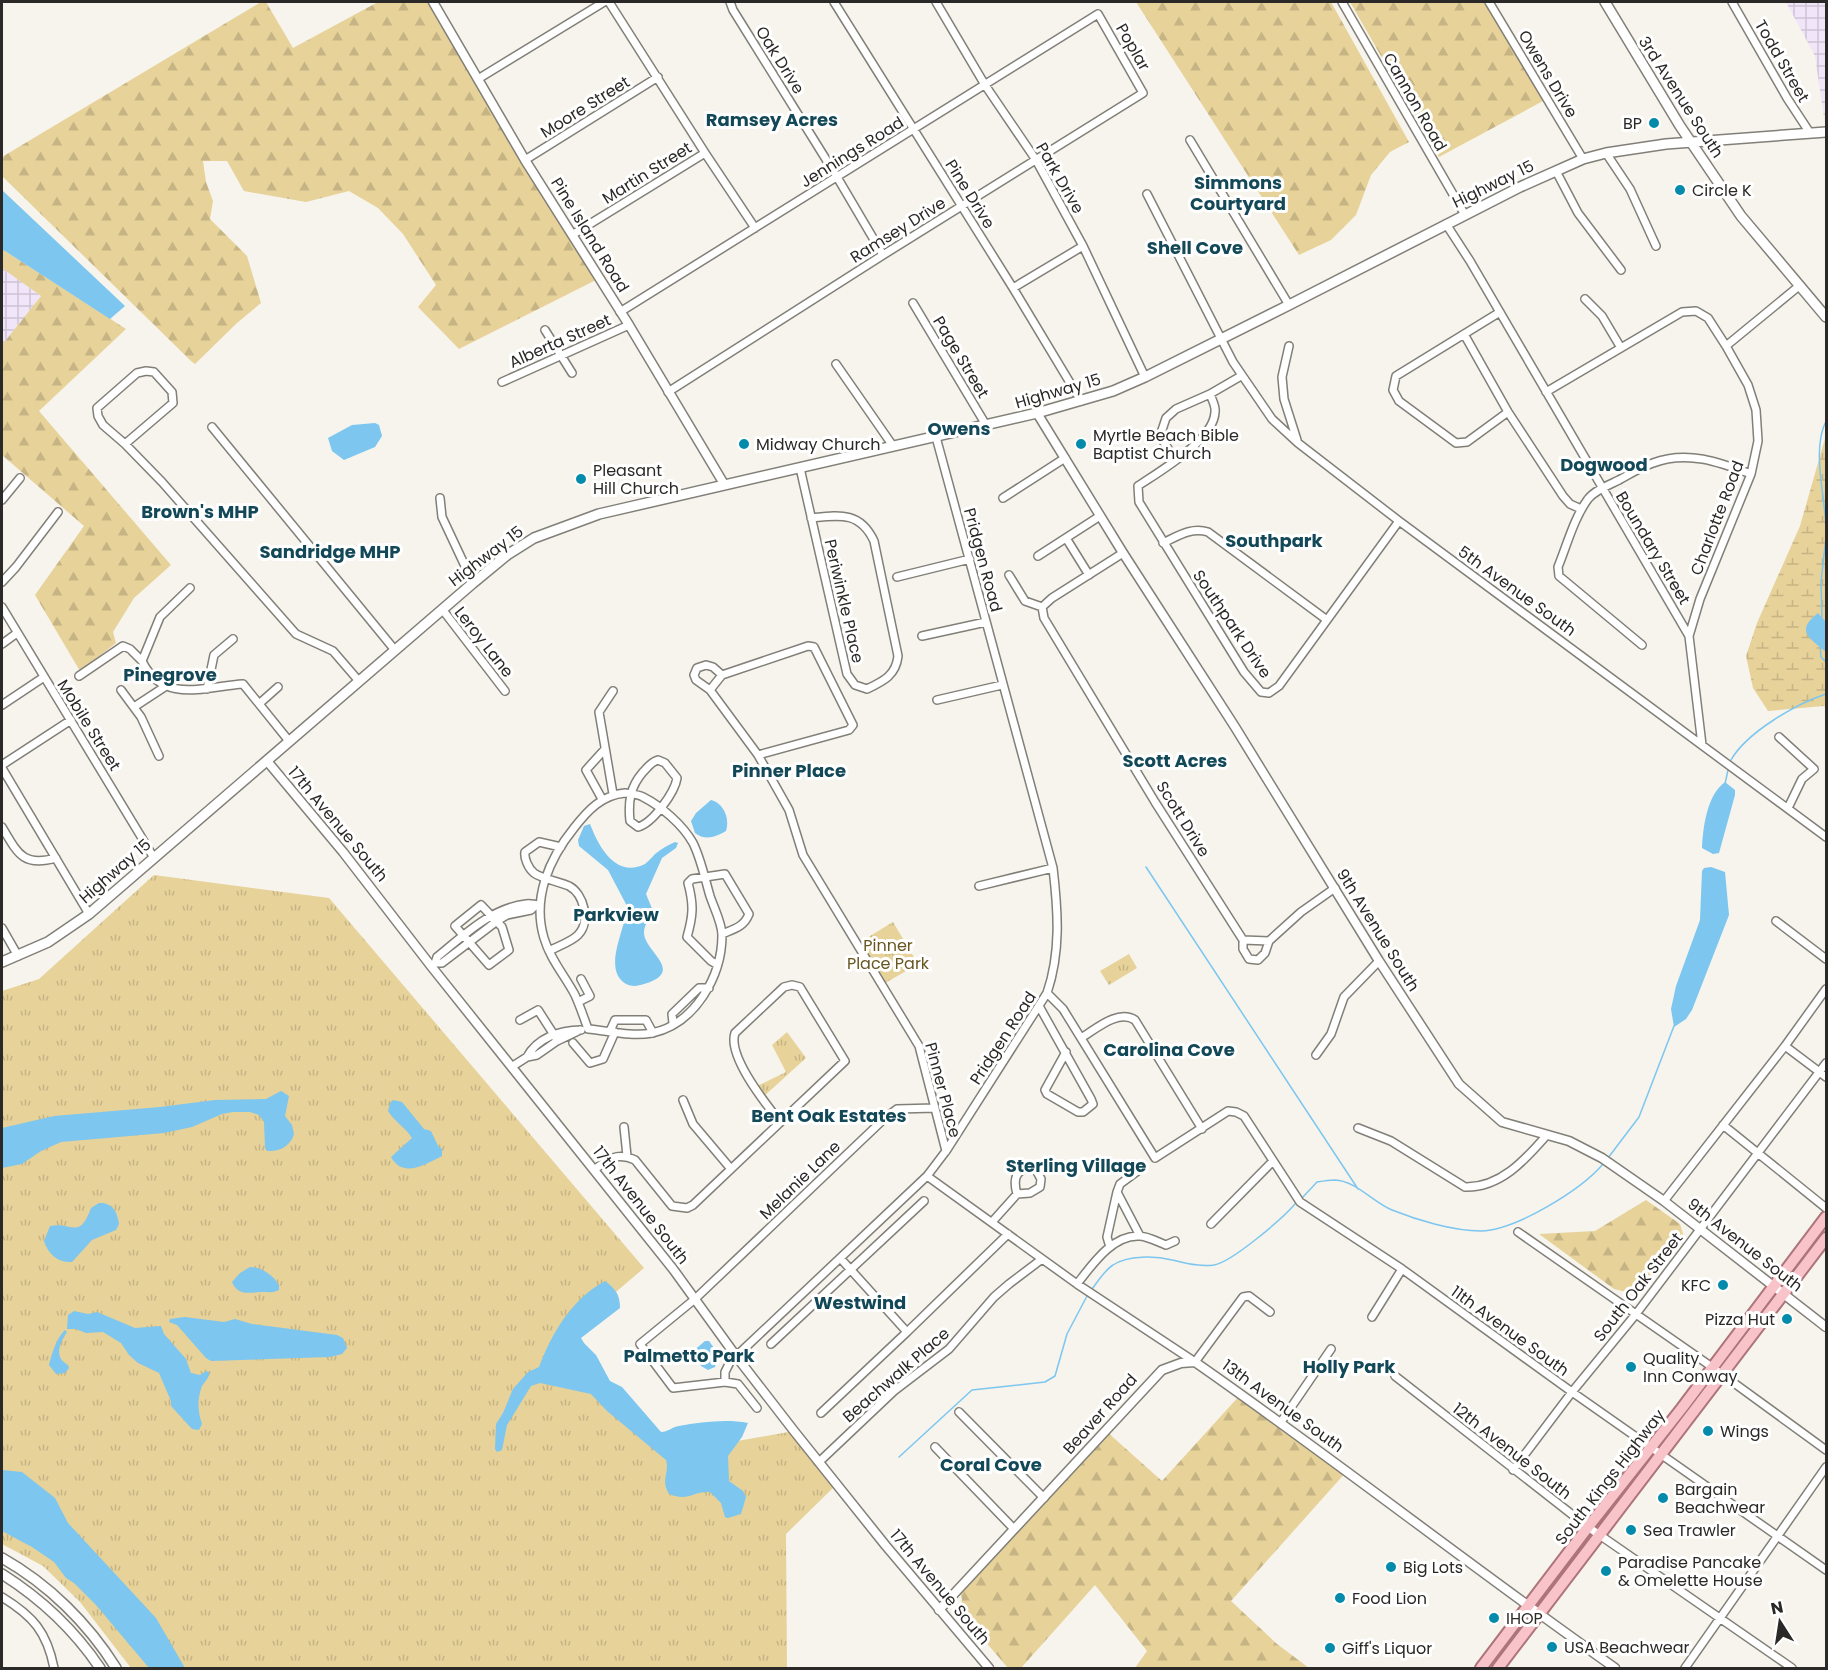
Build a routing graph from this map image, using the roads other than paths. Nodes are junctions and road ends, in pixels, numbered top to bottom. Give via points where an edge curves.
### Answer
1 (433, 2) edge
2 (604, 2) edge
3 (609, 2) edge
4 (730, 2) edge
5 (834, 2) edge
6 (936, 2) edge
7 (1342, 2) edge
8 (1489, 2) edge
9 (1605, 2) edge
10 (1732, 2) edge
11 (1098, 14) joint
12 (658, 77) junction
13 (478, 79) junction
14 (985, 85) junction
15 (1143, 93) joint
16 (913, 130) junction
17 (1827, 132) edge
18 (1810, 134) junction
19 (1190, 140) dead end
20 (1692, 142) junction
21 (705, 153) junction
22 (1606, 153) junction
23 (1583, 159) junction
24 (525, 160) junction
25 (1036, 160) junction
26 (1556, 171) junction
27 (837, 177) junction
28 (1147, 194) dead end
29 (962, 206) junction
30 (1465, 215) junction
31 (1446, 224) junction
32 (755, 228) junction
33 (572, 235) junction
34 (1083, 246) junction
35 (1656, 246) dead end
36 (883, 255) junction
37 (1621, 270) dead end
38 (1799, 286) junction
39 (1013, 288) junction
40 (1585, 299) dead end
41 (913, 303) dead end
42 (1289, 305) junction
43 (620, 312) junction
44 (1500, 312) junction
45 (1827, 317) edge
46 (629, 325) junction
47 (545, 330) dead end
48 (1464, 334) junction
49 (1221, 339) junction
50 (1288, 346) dead end
51 (1726, 346) junction
52 (1622, 348) junction
53 (561, 356) junction
54 (836, 364) dead end
55 (572, 374) dead end
56 (1241, 376) junction
57 (1145, 377) junction
58 (502, 382) dead end
59 (668, 392) junction
60 (1546, 392) junction
61 (1210, 394) junction
62 (1081, 401) junction
63 (1508, 412) junction
64 (1037, 413) junction
65 (986, 425) junction
66 (212, 427) dead end
67 (936, 437) junction
68 (1298, 443) junction
69 (125, 444) junction
70 (893, 446) junction
71 (1065, 458) junction
72 (1175, 460) junction
73 (800, 468) junction
74 (1751, 474) junction
75 (20, 478) dead end
76 (724, 484) junction
77 (1602, 489) junction
78 (440, 498) dead end
79 (1003, 498) dead end
80 (2, 500) edge
81 (1581, 509) junction
82 (58, 512) dead end
83 (1100, 516) junction
84 (811, 518) junction
85 (1399, 521) junction
86 (1066, 538) junction
87 (1163, 543) junction
88 (1123, 553) junction
89 (1038, 556) dead end
90 (970, 559) junction
91 (1089, 574) junction
92 (1009, 575) dead end
93 (897, 577) dead end
94 (2, 582) edge
95 (473, 583) junction
96 (190, 588) dead end
97 (2, 607) edge
98 (1042, 607) junction
99 (442, 609) junction
100 (1327, 620) junction
101 (986, 622) junction
102 (17, 633) junction
103 (922, 636) dead end
104 (1689, 636) junction
105 (234, 639) dead end
106 (2, 644) edge
107 (1642, 645) dead end
108 (394, 649) junction
109 (142, 661) junction
110 (722, 675) junction
111 (79, 676) dead end
112 (44, 677) junction
113 (358, 680) junction
114 (1002, 685) junction
115 (166, 686) junction
116 (278, 687) dead end
117 (207, 689) junction
118 (121, 690) dead end
119 (710, 690) junction
120 (505, 691) dead end
121 (613, 691) dead end
122 (937, 700) dead end
123 (260, 703) junction
124 (2, 705) edge
125 (134, 707) junction
126 (71, 720) junction
127 (1779, 737) dead end
128 (290, 741) junction
129 (1702, 745) junction
130 (605, 749) junction
131 (758, 755) junction
132 (159, 756) dead end
133 (267, 761) junction
134 (2, 767) edge
135 (613, 794) junction
136 (630, 794) junction
137 (602, 800) junction
138 (1788, 808) junction
139 (660, 809) junction
140 (2, 827) edge
141 (1827, 837) edge
142 (561, 847) junction
143 (56, 858) junction
144 (154, 858) junction
145 (1053, 868) junction
146 (545, 877) junction
147 (705, 878) junction
148 (979, 886) dead end
149 (1335, 888) junction
150 (538, 905) junction
151 (89, 914) junction
152 (494, 918) junction
153 (1776, 921) dead end
154 (2, 928) edge
155 (722, 934) junction
156 (463, 937) junction
157 (1244, 940) junction
158 (1269, 941) junction
159 (469, 944) junction
160 (549, 951) junction
161 (18, 956) junction
162 (1827, 958) edge
163 (2, 962) edge
164 (1379, 962) junction
165 (433, 964) junction
166 (716, 964) junction
167 (581, 979) dead end
168 (709, 988) junction
169 (1827, 990) edge
170 (1047, 993) junction
171 (578, 1002) junction
172 (1039, 1006) junction
173 (520, 1020) dead end
174 (673, 1023) junction
175 (588, 1029) junction
176 (613, 1032) junction
177 (653, 1033) junction
178 (555, 1038) junction
179 (1082, 1038) junction
180 (573, 1043) dead end
181 (1785, 1046) junction
182 (1066, 1052) junction
183 (1316, 1055) dead end
184 (1827, 1063) edge
185 (513, 1066) junction
186 (1820, 1072) junction
187 (1827, 1077) edge
188 (683, 1100) dead end
189 (935, 1108) junction
190 (780, 1122) junction
191 (1723, 1125) junction
192 (624, 1127) dead end
193 (1358, 1128) dead end
194 (1202, 1129) junction
195 (1546, 1136) junction
196 (946, 1151) junction
197 (1758, 1152) junction
198 (627, 1156) junction
199 (1273, 1161) junction
200 (731, 1169) junction
201 (594, 1170) junction
202 (1139, 1170) dead end
203 (927, 1176) junction
204 (1117, 1192) junction
205 (1017, 1194) junction
206 (924, 1201) dead end
207 (1664, 1201) junction
208 (1827, 1208) edge
209 (1827, 1217) edge
210 (992, 1222) junction
211 (1211, 1224) dead end
212 (1700, 1229) junction
213 (1518, 1233) dead end
214 (1008, 1234) junction
215 (1140, 1236) junction
216 (1827, 1238) edge
217 (1175, 1241) dead end
218 (1110, 1247) junction
219 (841, 1258) junction
220 (1042, 1259) junction
221 (1402, 1269) junction
222 (851, 1270) junction
223 (1077, 1284) junction
224 (1774, 1287) junction
225 (1785, 1294) junction
226 (695, 1299) junction
227 (1270, 1312) dead end
228 (1636, 1314) junction
229 (1372, 1317) dead end
230 (1827, 1327) edge
231 (908, 1332) junction
232 (771, 1344) dead end
233 (1331, 1349) dead end
234 (736, 1356) junction
235 (1195, 1362) junction
236 (1712, 1367) junction
237 (1395, 1376) dead end
238 (1723, 1376) junction
239 (725, 1382) junction
240 (1572, 1392) junction
241 (756, 1408) dead end
242 (959, 1412) dead end
243 (821, 1413) dead end
244 (1281, 1422) junction
245 (935, 1447) dead end
246 (1652, 1448) junction
247 (1827, 1450) edge
248 (1662, 1455) junction
249 (819, 1462) junction
250 (1827, 1467) edge
251 (1513, 1470) junction
252 (1044, 1498) junction
253 (1588, 1527) junction
254 (1014, 1529) junction
255 (1600, 1536) junction
256 (1777, 1536) junction
257 (2, 1558) edge
258 (1827, 1570) edge
259 (2, 1574) edge
260 (2, 1597) edge
261 (1528, 1607) junction
262 (939, 1610) junction
263 (1540, 1616) junction
264 (1719, 1619) junction
265 (54, 1668) edge
266 (100, 1668) edge
267 (116, 1668) edge
268 (989, 1668) edge
269 (1481, 1668) edge
270 (1498, 1668) edge
271 (1615, 1668) edge
272 (1685, 1668) edge
273 (1792, 1668) edge

1 - 13 street, Pine Island Road
2 - 13 street
3 - 12 street
4 - 27 street, Oak Drive
5 - 16 street, Pine Drive
6 - 14 street, Park Drive
7 - 30 street, Cannon Road
8 - 23 street, Owens Drive
9 - 20 main road, 3rd Avenue South
10 - 18 street, Todd Street
11 - 14 street, Jennings Road
11 - 15 street, Poplar
12 - 21 street
12 - 24 street, Moore Street
13 - 24 street, Pine Island Road
14 - 16 street, Jennings Road
14 - 25 street, Park Drive
15 - 25 street, Ramsey Drive
16 - 27 street, Jennings Road
16 - 29 street, Pine Drive
17 - 18 main road, Highway 15
18 - 20 main road, Highway 15
19 - 42 street
20 - 22 main road, Highway 15
20 - 38 main road, 3rd Avenue South via 1741,216
21 - 32 street
21 - 33 street, Martin Street
22 - 23 main road, Highway 15
22 - 35 street via 1630,189
23 - 26 main road, Highway 15
24 - 33 street, Pine Island Road
25 - 29 street, Ramsey Drive
25 - 34 street, Park Drive
26 - 30 main road, Highway 15
26 - 37 street via 1578,213
27 - 32 street, Jennings Road
27 - 36 street, Oak Drive
28 - 49 street, 5th Avenue South
29 - 36 street, Ramsey Drive
29 - 39 street, Pine Drive
30 - 31 main road, Highway 15
31 - 42 main road, Highway 15
31 - 44 street, Boundary Street
32 - 43 street, Jennings Road
33 - 43 street, Pine Island Road
34 - 39 street
34 - 57 street, Park Drive
36 - 59 street, Ramsey Drive
38 - 45 main road, 3rd Avenue South
38 - 51 street
39 - 62 street, Pine Drive
40 - 52 street via 1602,316
41 - 65 street, Page Street
42 - 49 main road, Highway 15
43 - 46 street, Pine Island Road
44 - 48 street
44 - 60 street, Boundary Street
46 - 53 street, Alberta Street
46 - 59 street, Pine Island Road
47 - 53 street
48 - 63 street
48 - 63 street via 1396,376 1395,395 1456,443 1467,442
49 - 56 street, 5th Avenue South
49 - 57 main road, Highway 15
50 - 68 street via 1282,377 1284,399
51 - 52 street, Charlotte Road via 1708,318 1696,311 1682,312
51 - 74 street, Charlotte Road via 1748,385 1756,410 1758,441
52 - 60 street, Charlotte Road
53 - 55 street
53 - 58 street, Alberta Street
54 - 70 street
56 - 61 street
56 - 68 street, 5th Avenue South via 1272,419
57 - 62 main road, Highway 15
59 - 76 street, Pine Island Road
60 - 77 street, Boundary Street
61 - 72 street, Southpark Drive via 1216,409 1211,426 1192,450
61 - 72 street via 1176,409 1166,418 1160,436
62 - 64 main road, Highway 15
63 - 81 street via 1563,496
64 - 65 main road, Highway 15
64 - 71 street, 9th Avenue South
65 - 67 main road, Highway 15
66 - 108 street
67 - 70 main road, Highway 15
67 - 90 street, Pridgen Road
68 - 85 street, 5th Avenue South
69 - 69 street via 103,424 97,408 137,373 154,372 172,392 173,403
69 - 113 street via 296,634 333,651
70 - 73 main road, Highway 15
71 - 79 street
71 - 83 street, 9th Avenue South
72 - 87 street, Southpark Drive via 1138,486 1137,491 1139,502
73 - 76 main road, Highway 15
73 - 84 street, Periwinkle Place
74 - 77 street via 1721,463 1675,457 1652,463
74 - 104 street, Charlotte Road
75 - 80 street
76 - 95 main road, Highway 15 via 599,514 550,531 507,555
77 - 81 street via 1590,496
77 - 104 street, Boundary Street
78 - 95 street via 442,517
81 - 107 street via 1558,567 1560,576
82 - 94 street
83 - 86 street
83 - 88 street, 9th Avenue South
84 - 84 street, Periwinkle Place via 845,516 864,525 874,541 898,656 897,667 867,689 855,685 847,674
85 - 100 street, Southpark Drive
85 - 129 street, 5th Avenue South
86 - 89 street
86 - 91 street
87 - 100 street via 1198,529 1208,532
87 - 100 street, Southpark Drive via 1244,672 1261,692 1269,693 1279,687
88 - 91 street
88 - 149 street, 9th Avenue South
90 - 93 street
90 - 101 street, Pridgen Road
91 - 98 street
92 - 98 street via 1025,601
95 - 99 main road, Highway 15
96 - 109 street via 160,617
97 - 102 street, Mobile Street
98 - 157 street, Scott Drive via 1044,618 1143,782
99 - 108 main road, Highway 15
99 - 120 street, Leroy Lane
101 - 103 street
101 - 114 street, Pridgen Road
102 - 106 street
102 - 112 street, Mobile Street
104 - 129 street, Boundary Street
105 - 117 street via 214,655
108 - 113 main road, Highway 15
109 - 111 street via 123,646
109 - 115 street via 153,677
110 - 119 street
110 - 119 street via 706,665 697,668 696,680
110 - 131 street via 814,647 853,725 849,730
112 - 124 street
112 - 126 street, Mobile Street
113 - 128 main road, Highway 15
114 - 122 street
114 - 145 street, Pridgen Road
115 - 117 street
115 - 125 street
116 - 123 street
117 - 123 street via 243,684
118 - 125 street
119 - 131 street, Pinner Place
121 - 130 street via 599,712
123 - 128 street
125 - 132 street
126 - 134 street
126 - 144 street, Mobile Street
127 - 138 street via 1814,769 1802,779
128 - 133 main road, Highway 15
129 - 138 street, 5th Avenue South
130 - 135 street
130 - 137 street via 586,770
131 - 189 street, Pinner Place via 789,810 802,855 919,1046
133 - 144 main road, Highway 15
133 - 165 street, 17th Avenue South
134 - 143 street
135 - 136 street
135 - 137 street
136 - 139 street via 642,796
136 - 139 street via 633,825 643,826
136 - 139 street via 652,762 665,763 677,778
137 - 142 street via 586,812
138 - 141 street, 5th Avenue South
139 - 147 street via 693,844
140 - 143 street via 21,856 41,863
142 - 146 street
142 - 146 street via 538,842 525,852 524,858 534,873
143 - 151 street
144 - 151 main road, Highway 15
145 - 148 street
145 - 170 street, Pridgen Road via 1058,930 1055,967
146 - 150 street
146 - 160 street via 571,887 584,908 585,921 580,934
147 - 155 street
147 - 155 street via 725,874 749,915 740,927
147 - 166 street via 688,883 693,917 687,937
149 - 158 street
149 - 164 street, 9th Avenue South
150 - 152 street via 505,908
150 - 160 street
151 - 161 main road, Highway 15 via 48,942
152 - 156 street
152 - 156 street via 481,905 454,926
152 - 159 street
152 - 159 street via 502,927 509,950 489,964
153 - 162 street
154 - 161 street
155 - 166 street
156 - 159 street
156 - 165 street via 436,957
157 - 158 street
157 - 158 street, Scott Drive via 1243,949 1249,959 1258,960
159 - 165 street via 442,963
160 - 171 street
161 - 163 main road, Highway 15
164 - 183 street via 1344,997 1331,1034
164 - 195 street, 9th Avenue South via 1459,1084 1502,1122
165 - 185 street, 17th Avenue South
166 - 168 street
167 - 171 street via 590,996
168 - 174 street via 699,1003
168 - 174 street via 699,988 672,1014
169 - 181 street
170 - 172 street, Pridgen Road
170 - 179 street via 1064,1009
171 - 175 street
172 - 182 street
172 - 196 street, Pridgen Road
173 - 178 street via 538,1010
174 - 177 street
175 - 176 street
175 - 178 street via 571,1030
176 - 177 street
176 - 177 street via 615,1020 646,1020
176 - 180 street via 603,1059 590,1062
178 - 185 street via 532,1048 527,1057
179 - 194 street via 1118,1016 1135,1020
179 - 194 street via 1155,1158
181 - 186 street
181 - 191 street
182 - 182 street via 1093,1104 1083,1112 1045,1090
184 - 186 street, South Oak Street
185 - 201 street, 17th Avenue South
186 - 187 street
186 - 197 street, South Oak Street
188 - 200 street via 693,1124
189 - 196 street, Pinner Place
189 - 226 street, Melanie Lane via 897,1109 885,1118
190 - 190 street via 845,1061 800,987 792,981 733,1039 754,1091
190 - 200 street
191 - 197 street
191 - 207 street
192 - 198 street
193 - 195 street via 1391,1141 1465,1187 1478,1187 1522,1164
194 - 199 street, 11th Avenue South via 1228,1112 1236,1112 1244,1116
195 - 207 street, 9th Avenue South via 1569,1141 1602,1158
196 - 203 street, Pridgen Road
197 - 208 street
197 - 212 street, South Oak Street
198 - 200 street via 678,1208 693,1205
198 - 201 street via 608,1159
199 - 211 street
199 - 221 street, 11th Avenue South via 1300,1202
201 - 226 street, 17th Avenue South
202 - 204 street via 1120,1184
203 - 210 street, 13th Avenue South
203 - 219 street, Pridgen Road
204 - 215 street
204 - 218 street via 1107,1237
205 - 205 street via 1040,1187 1036,1170 1030,1167 1019,1171 1014,1184
205 - 210 street
206 - 222 street
207 - 212 street, 9th Avenue South
209 - 224 main road, South Kings Highway
210 - 214 street, 13th Avenue South
212 - 224 street, 9th Avenue South
212 - 228 street, South Oak Street
213 - 228 street
214 - 220 street, 13th Avenue South
214 - 231 street
215 - 217 street via 1166,1245
215 - 218 street
216 - 225 main road, South Kings Highway
218 - 223 street
219 - 222 street
219 - 234 street, Pridgen Road
220 - 223 street, 13th Avenue South
220 - 249 street, Beachwalk Place via 994,1298 950,1349 894,1391
221 - 229 street
221 - 240 street, 11th Avenue South
222 - 231 street
222 - 232 street
223 - 235 street, 13th Avenue South
224 - 225 street, 9th Avenue South
224 - 236 main road, South Kings Highway
225 - 230 street, 9th Avenue South
225 - 238 main road, South Kings Highway
226 - 234 street, 17th Avenue South
226 - 239 street, Melanie Lane via 640,1344 673,1389
227 - 235 street via 1249,1296 1243,1297
228 - 236 street
228 - 240 street, South Oak Street
231 - 243 street
233 - 244 street
234 - 239 street via 725,1372
234 - 249 street, 17th Avenue South
235 - 244 street, 13th Avenue South
235 - 252 street, Beaver Road via 1162,1370
236 - 238 street
236 - 246 main road, South Kings Highway
237 - 251 street, 12th Avenue South
238 - 247 street
238 - 248 main road, South Kings Highway
239 - 241 street via 738,1383
240 - 246 street, 11th Avenue South
240 - 251 street, South Oak Street
242 - 252 street
244 - 261 street, 13th Avenue South
245 - 254 street
246 - 248 street, 11th Avenue South
246 - 253 main road, South Kings Highway
248 - 255 main road, South Kings Highway
248 - 256 street, 11th Avenue South
249 - 262 street, 17th Avenue South
250 - 256 street
251 - 253 street, 12th Avenue South
252 - 254 street, Beaver Road
253 - 255 street, 12th Avenue South
253 - 261 main road, South Kings Highway
254 - 262 street, Beaver Road
255 - 263 main road, South Kings Highway
255 - 264 street, 12th Avenue South
256 - 258 street, 11th Avenue South
256 - 264 street
257 - 267 main road via 67,1608
259 - 266 main road via 59,1620
260 - 265 street via 32,1618 43,1632
261 - 263 street, 13th Avenue South
261 - 269 main road, South Kings Highway
262 - 268 street, 17th Avenue South
263 - 270 main road, South Kings Highway
263 - 271 street, 13th Avenue South
264 - 272 street
264 - 273 street, 12th Avenue South

